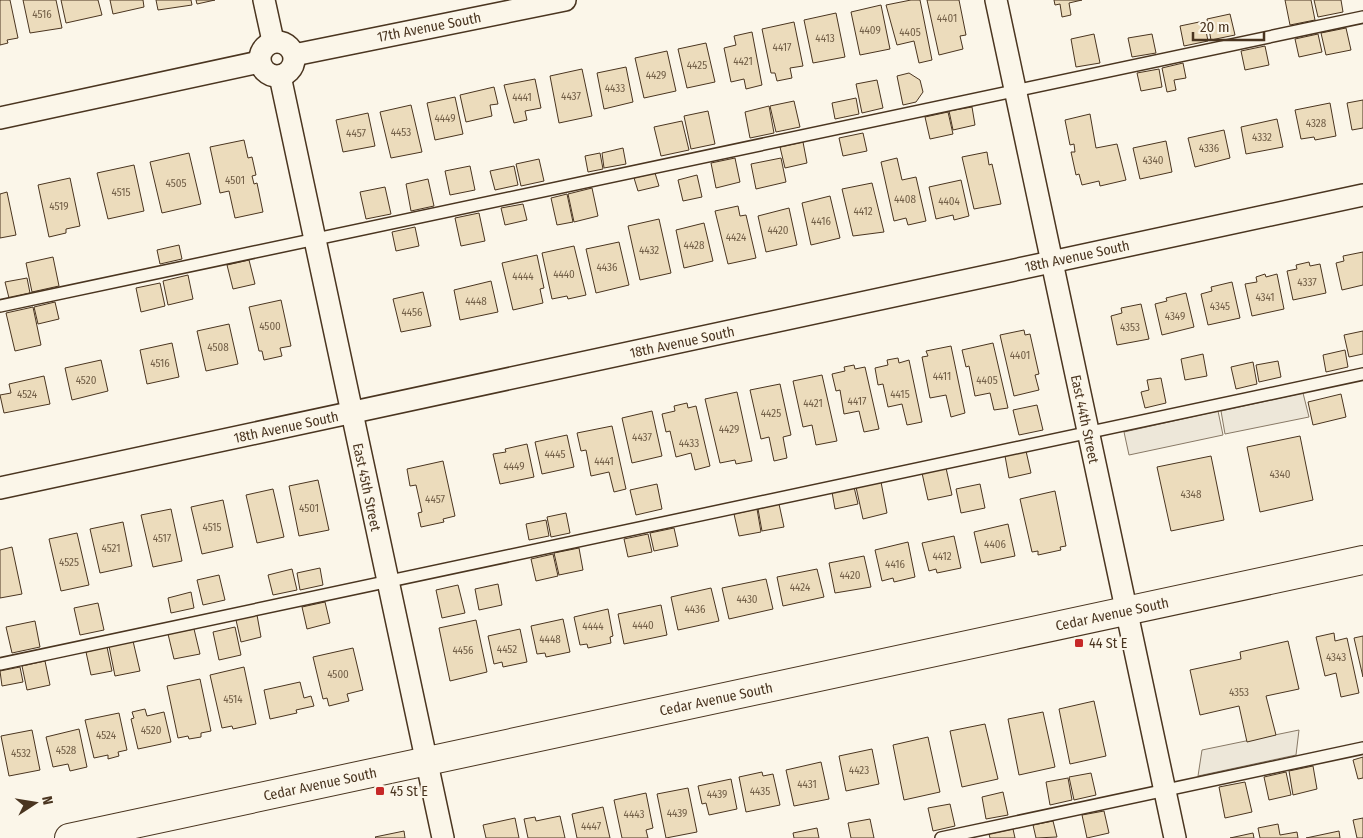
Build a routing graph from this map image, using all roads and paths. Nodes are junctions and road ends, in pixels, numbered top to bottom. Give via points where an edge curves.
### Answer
1 (264, 0) edge
2 (565, 0) edge
3 (996, 0) edge
4 (1363, 17) edge
5 (273, 41) junction
6 (294, 54) junction
7 (259, 62) junction
8 (280, 76) junction
9 (1015, 90) junction
10 (0, 118) edge
11 (1363, 195) edge
12 (315, 239) junction
13 (1051, 261) junction
14 (0, 306) edge
15 (1363, 374) edge
16 (352, 413) junction
17 (1088, 433) junction
18 (0, 488) edge
19 (1363, 560) edge
20 (387, 580) junction
21 (1127, 610) junction
22 (0, 664) edge
23 (1363, 748) edge
24 (426, 761) junction
25 (1165, 790) junction
26 (69, 838) edge
27 (443, 838) edge
28 (941, 838) edge
29 (1175, 838) edge

1 - 5 street
2 - 6 street, 17th Avenue South
3 - 9 street, East 44th Street
4 - 9 lane
5 - 6 street via 288,45
5 - 7 street via 260,54
6 - 8 street via 288,72
7 - 8 street via 267,74
7 - 10 street
8 - 12 street, East 45th Street
9 - 12 lane
9 - 13 street, East 44th Street
11 - 13 street, 18th Avenue South
12 - 14 lane
12 - 16 street, East 45th Street
13 - 16 street, 18th Avenue South
13 - 17 street, East 44th Street
15 - 17 lane
16 - 18 street, 18th Avenue South
16 - 20 street, East 45th Street
17 - 20 lane
17 - 21 street, East 44th Street
19 - 21 main road, Cedar Avenue South
20 - 22 lane
20 - 24 street, East 45th Street
21 - 24 main road, Cedar Avenue South
21 - 25 street, East 44th Street
23 - 25 lane
24 - 26 main road, Cedar Avenue South
24 - 27 street, East 45th Street
25 - 28 lane
25 - 29 street, East 44th Street

